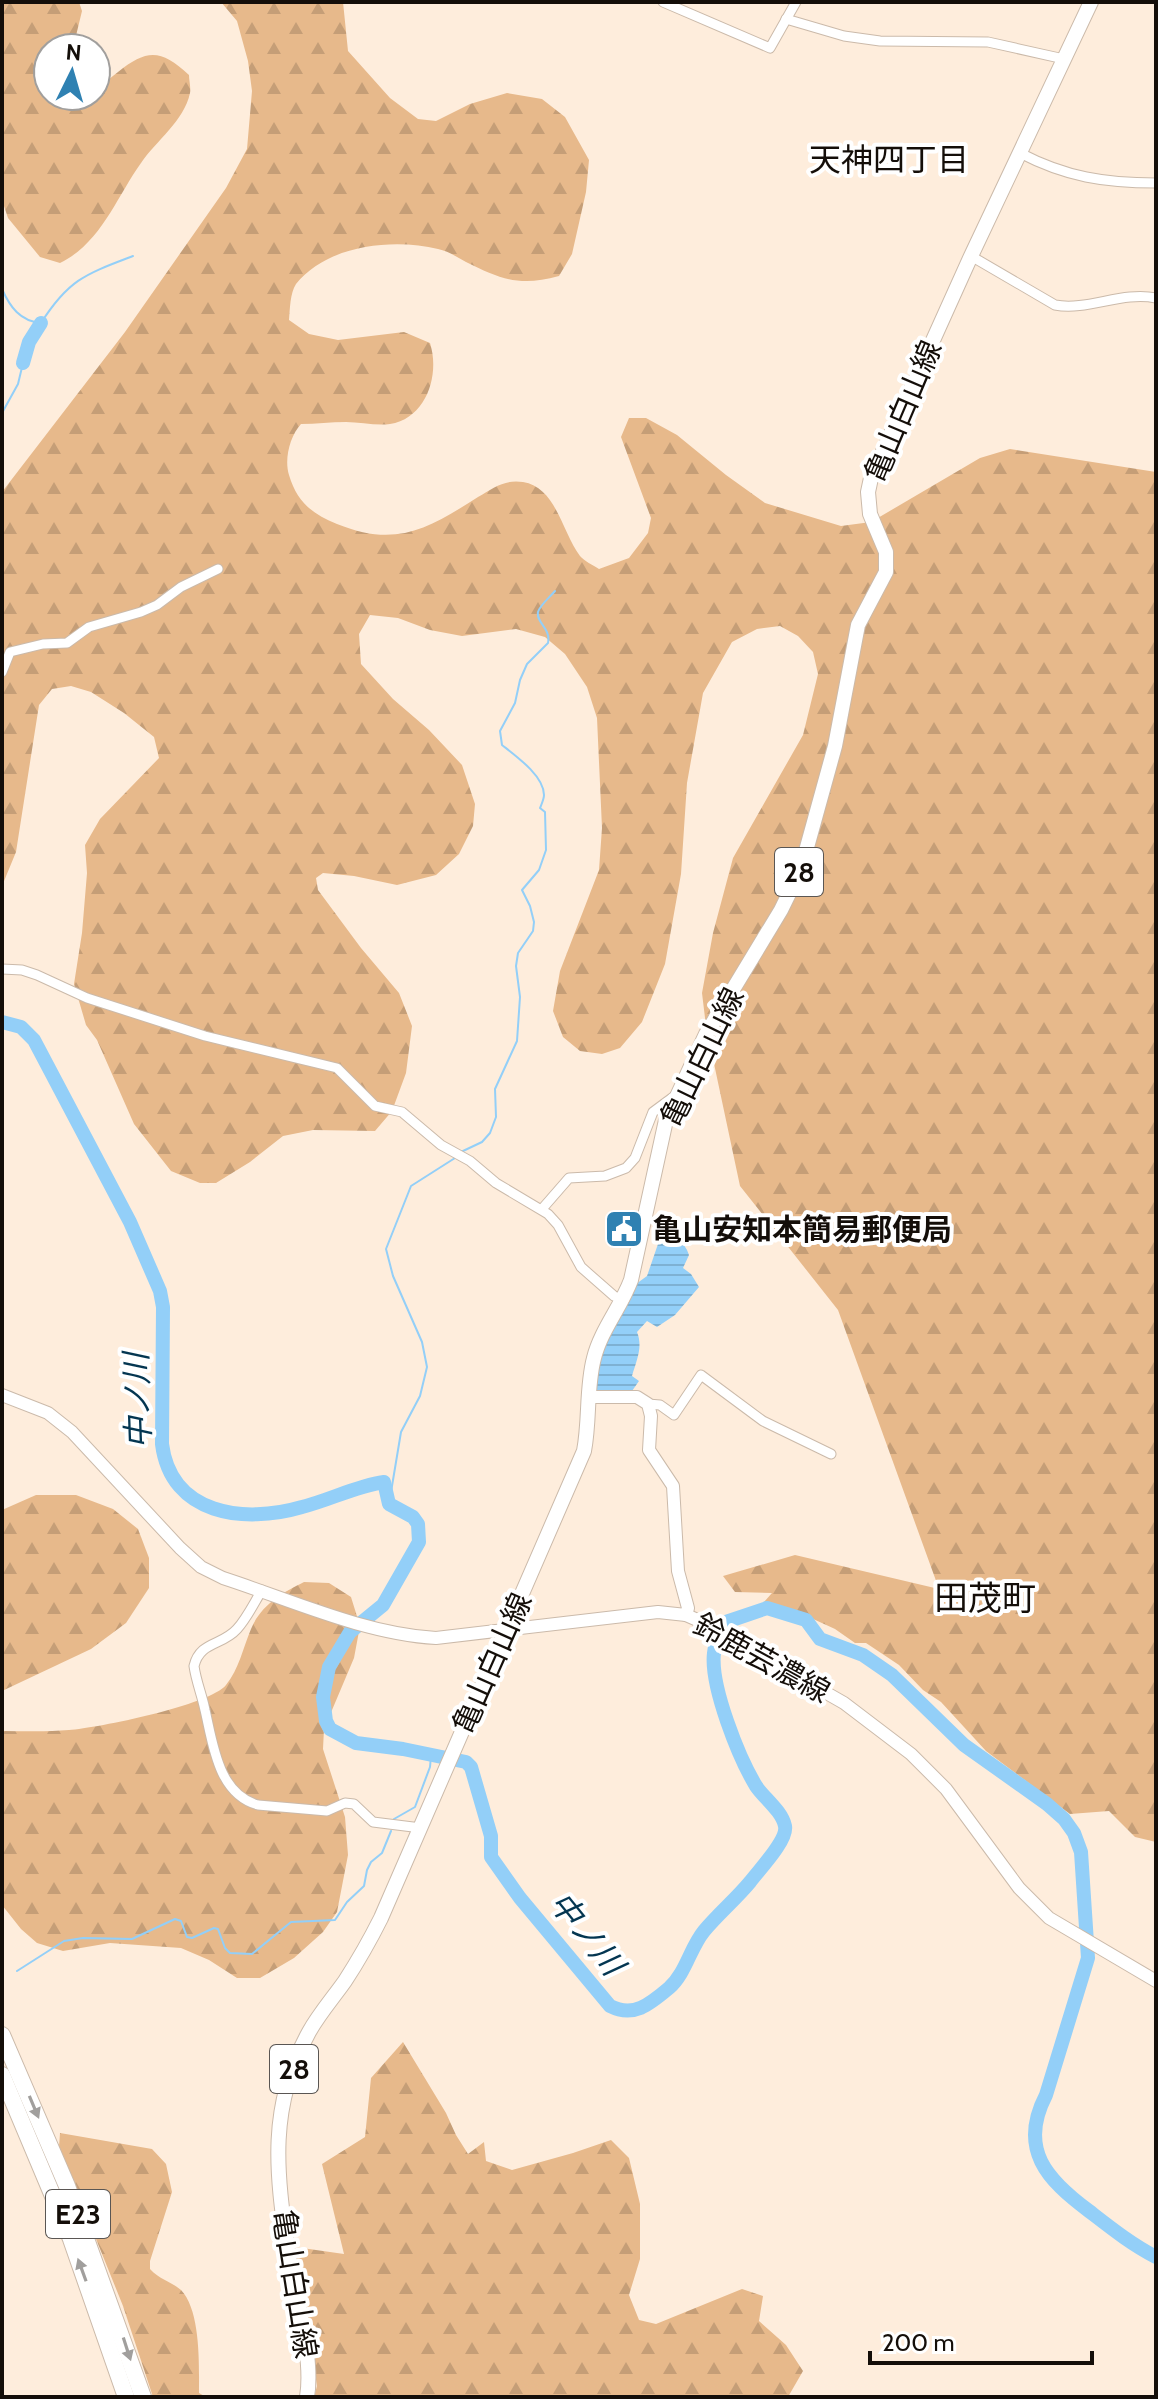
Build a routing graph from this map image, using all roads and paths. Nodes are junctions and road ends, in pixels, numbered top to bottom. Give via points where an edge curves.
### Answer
1 (663, 2) edge
2 (796, 2) edge
3 (1091, 2) edge
4 (786, 19) junction
5 (1064, 59) junction
6 (1020, 153) junction
7 (1156, 183) edge
8 (971, 256) junction
9 (1156, 298) edge
10 (218, 569) dead end
11 (2, 672) edge
12 (2, 969) edge
13 (679, 1094) junction
14 (542, 1209) junction
15 (624, 1300) junction
16 (2, 1395) edge
17 (590, 1397) junction
18 (648, 1404) junction
19 (831, 1454) dead end
20 (262, 1590) junction
21 (686, 1615) junction
22 (508, 1628) junction
23 (421, 1828) junction
24 (1156, 1981) edge
25 (2, 2035) edge
26 (2, 2075) edge
27 (126, 2397) edge
28 (143, 2397) edge
29 (307, 2397) edge

1 - 4 street via 770,48
2 - 4 street
3 - 5 main road, 亀山白山線 / 28
4 - 5 street via 844,36 977,41
5 - 6 main road, 亀山白山線 / 28
6 - 7 street via 1094,181
6 - 8 main road, 亀山白山線 / 28
8 - 9 street via 1055,305
8 - 13 main road, 亀山白山線 / 28 via 871,478 870,514 886,552 886,572 858,625 835,746 801,869 706,1034
10 - 11 street via 157,605 89,627 67,643 10,652
12 - 14 street via 22,970 87,998 205,1036 332,1066 375,1106 402,1112 435,1141
13 - 14 street via 653,1112 626,1168 605,1176 569,1178
13 - 15 main road, 亀山白山線 / 28 via 666,1120
14 - 15 street via 558,1225 581,1267
15 - 17 main road, 亀山白山線 / 28 via 594,1355
16 - 20 main road, 鈴鹿芸濃線 via 48,1413 72,1432 201,1567
17 - 18 main road via 637,1397
17 - 22 main road, 亀山白山線 / 28 via 584,1451
18 - 19 street via 674,1415 701,1375 763,1421
18 - 21 main road via 649,1450 674,1491
20 - 22 main road, 鈴鹿芸濃線 via 411,1637
20 - 23 street via 238,1629 207,1646 194,1666 215,1753 229,1787 258,1805 327,1811 354,1804 373,1822
21 - 22 main road, 鈴鹿芸濃線 via 632,1614
21 - 24 main road, 鈴鹿芸濃線 via 844,1703 911,1754 946,1789 1019,1888 1049,1918
22 - 23 main road, 亀山白山線 / 28
23 - 29 main road, 亀山白山線 / 28 via 360,1959 302,2047 279,2119 277,2155 309,2374
25 -> 28 highway, E23 via 67,2186
27 -> 26 highway, E23 via 71,2239

